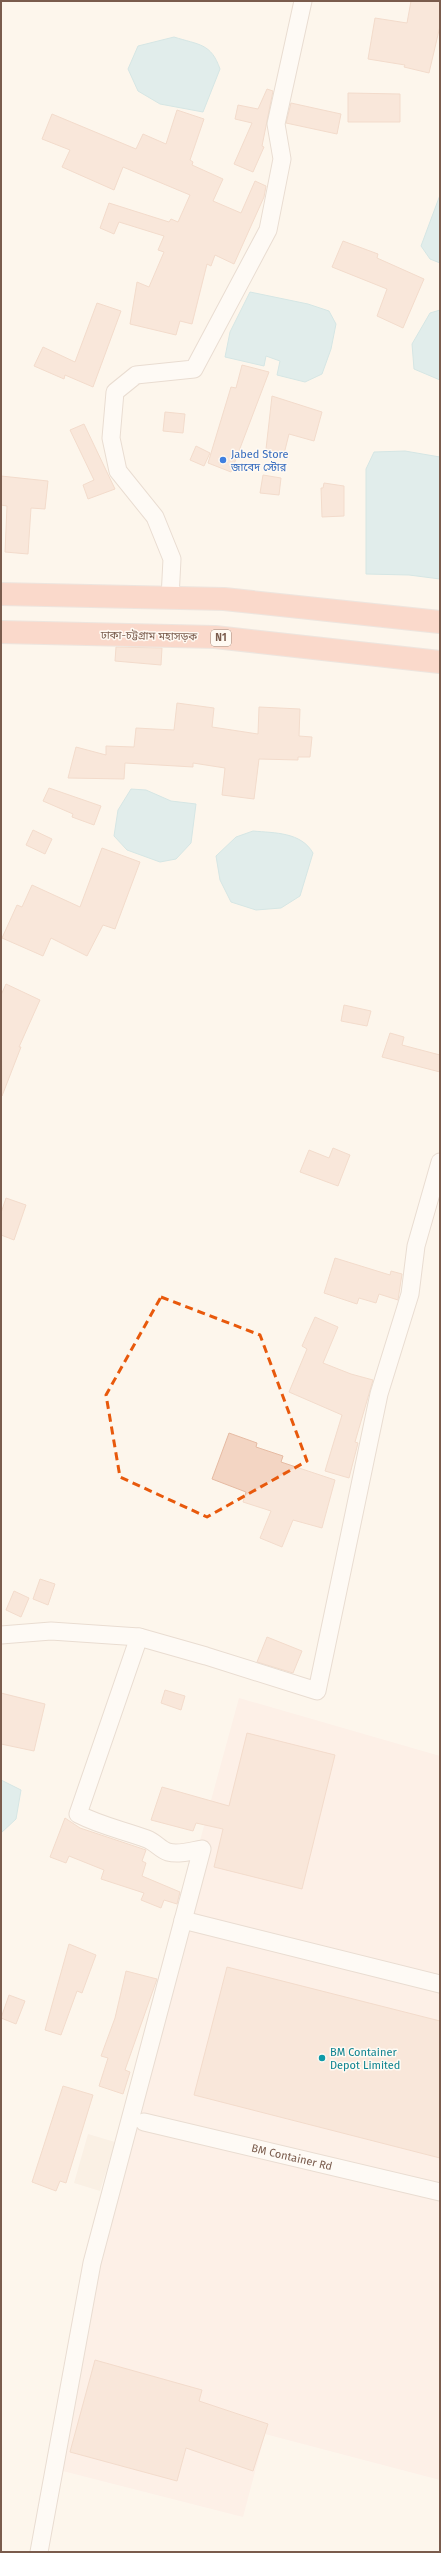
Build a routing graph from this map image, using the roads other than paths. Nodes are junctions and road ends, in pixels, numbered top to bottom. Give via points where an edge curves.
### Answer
1 (303, 1) edge
2 (1, 594) edge
3 (170, 598) junction
4 (440, 622) edge
5 (1, 632) edge
6 (440, 662) edge
7 (440, 1162) edge
8 (1, 1634) edge
9 (139, 1637) junction
10 (183, 1920) junction
11 (440, 1984) edge
12 (144, 2122) dead end
13 (440, 2192) edge
14 (38, 2552) edge

1 - 3 street via 276,124 282,159 268,230 194,370 136,375 115,392 111,438 118,471 155,517 167,545 172,559
2 - 3 highway
3 - 4 highway via 224,599
5 - 6 highway, ঢাকা-চট্টগ্রাম মহাসড়ক / N1 via 215,637
7 - 9 street via 416,1246 410,1294 379,1394 317,1691
8 - 9 street via 51,1631
9 - 10 street via 78,1814 102,1826 150,1840 167,1852 178,1854 202,1849
10 - 11 street
10 - 14 street via 92,2263
12 - 13 street, BM Container Rd

